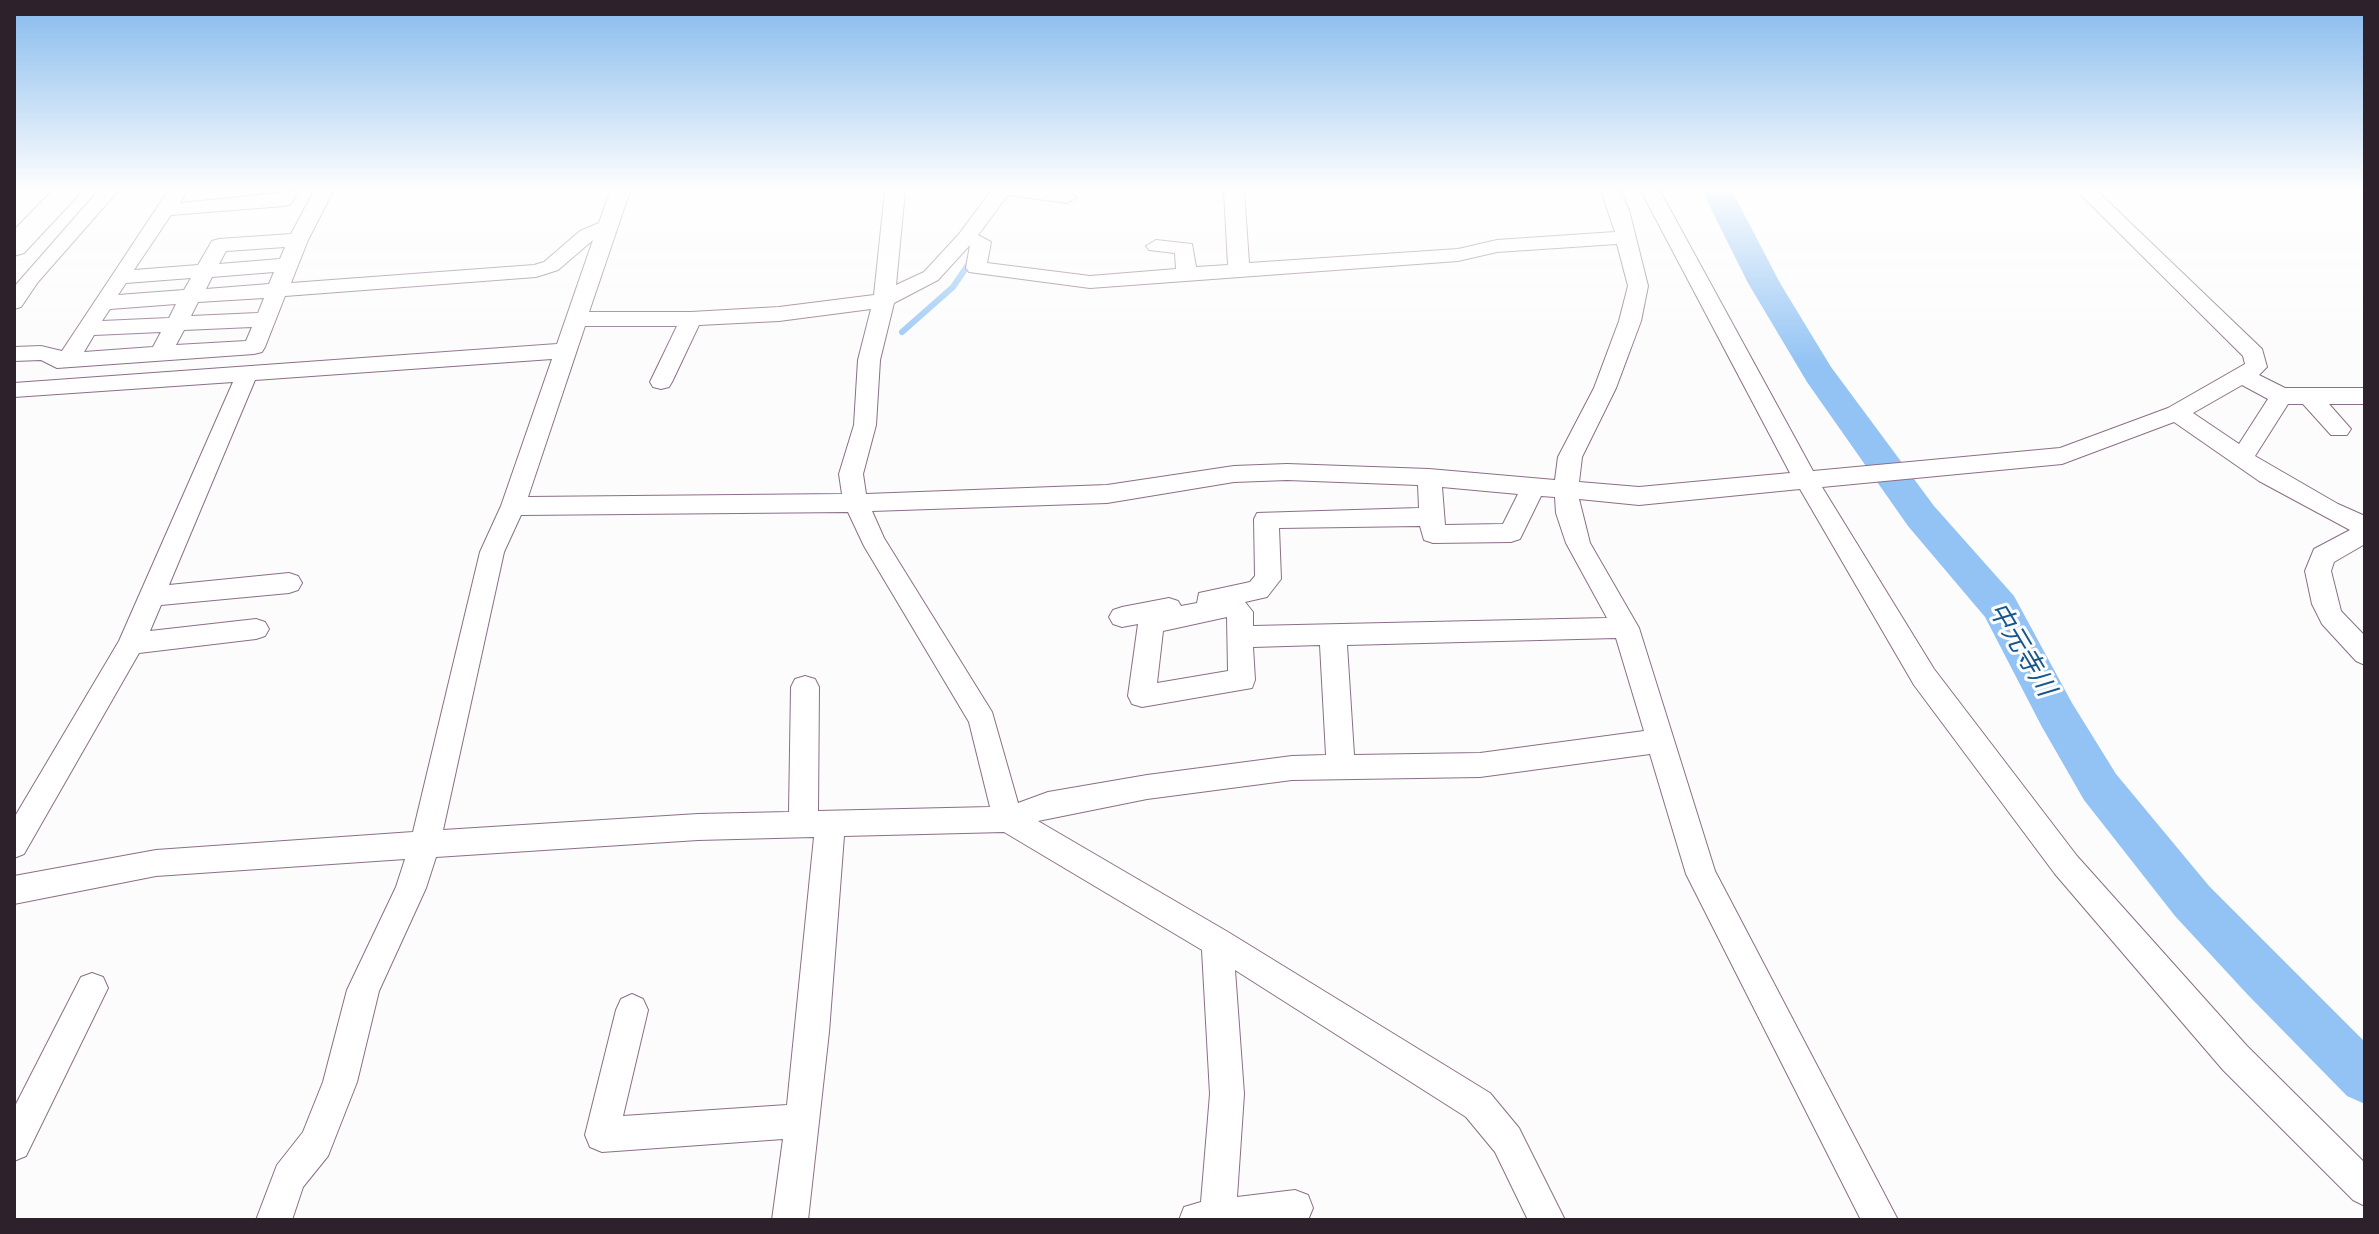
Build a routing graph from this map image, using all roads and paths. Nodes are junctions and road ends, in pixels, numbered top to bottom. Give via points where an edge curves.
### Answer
1 (57, 249) edge
2 (139, 249) edge
3 (217, 249) edge
4 (295, 249) edge
5 (571, 249) edge
6 (600, 249) edge
7 (889, 249) edge
8 (956, 249) edge
9 (980, 249) edge
10 (1185, 249) edge
11 (1238, 249) edge
12 (1486, 249) edge
13 (1629, 249) edge
14 (1683, 249) edge
15 (2145, 249) edge
16 (288, 265) junction
17 (1239, 270) junction
18 (206, 271) junction
19 (1186, 274) junction
20 (119, 277) junction
21 (278, 289) junction
22 (192, 296) junction
23 (884, 299) junction
24 (14, 302) edge
25 (103, 303) junction
26 (265, 319) junction
27 (579, 319) junction
28 (691, 319) junction
29 (176, 324) junction
30 (87, 329) junction
31 (563, 351) junction
32 (14, 354) edge
33 (160, 354) junction
34 (68, 360) junction
35 (14, 366) edge
36 (247, 374) junction
37 (2242, 375) junction
38 (661, 382) dead end
39 (14, 390) edge
40 (2307, 394) junction
41 (2281, 396) junction
42 (2365, 396) edge
43 (2176, 413) junction
44 (2339, 429) dead end
45 (2242, 458) junction
46 (1429, 477) junction
47 (1816, 479) junction
48 (1534, 486) junction
49 (1566, 488) junction
50 (856, 503) junction
51 (513, 506) junction
52 (1432, 517) junction
53 (2365, 526) edge
54 (2365, 533) edge
55 (289, 583) dead end
56 (152, 596) junction
57 (1122, 617) dead end
58 (1626, 628) junction
59 (256, 629) dead end
60 (1333, 635) junction
61 (1239, 637) junction
62 (131, 644) junction
63 (2365, 654) edge
64 (805, 687) dead end
65 (1660, 741) junction
66 (1341, 768) junction
67 (1008, 819) junction
68 (816, 822) junction
69 (425, 844) junction
70 (14, 845) edge
71 (14, 890) edge
72 (1217, 942) junction
73 (92, 988) dead end
74 (632, 1010) dead end
75 (802, 1121) junction
76 (14, 1144) edge
77 (2365, 1188) edge
78 (1295, 1208) dead end
79 (1207, 1219) edge
80 (274, 1220) edge
81 (790, 1220) edge
82 (1547, 1220) edge
83 (1880, 1220) edge

1 - 24 street
2 - 20 street
3 - 18 street
4 - 16 street
5 - 21 street via 536,271
6 - 27 street
7 - 23 street
8 - 23 street via 931,276
9 - 19 street via 976,268 1090,282
10 - 19 street
11 - 17 street
12 - 17 street
13 - 49 street via 1638,286 1630,321 1605,388 1570,457
14 - 47 street
15 - 37 street via 2254,354 2256,367
16 - 18 street
16 - 21 street
17 - 19 street
18 - 20 street
18 - 22 street
20 - 25 street
21 - 22 street
21 - 26 street
22 - 25 street
22 - 29 street
23 - 28 street via 857,306
23 - 50 street via 869,360 865,425 851,474
25 - 30 street
26 - 29 street
26 - 33 street via 254,347
27 - 28 street
27 - 31 street
28 - 38 street
29 - 30 street
29 - 33 street
30 - 34 street
31 - 36 street
31 - 51 street
32 - 34 street
33 - 34 street
34 - 35 street
36 - 39 street
36 - 56 street
37 - 41 street
37 - 43 street
40 - 41 street
40 - 42 street
40 - 44 street
41 - 45 street
43 - 45 street
43 - 47 street via 2062,456
45 - 53 street
46 - 48 street
46 - 50 street via 1247,474 1107,494
46 - 52 street
47 - 49 street via 1639,496
47 - 77 street via 1924,677 2066,865 2235,1058
48 - 49 street
48 - 52 street via 1511,533 1433,534
49 - 58 street via 1578,543
50 - 51 street
50 - 67 street via 982,720
51 - 69 street via 492,552
52 - 57 street via 1266,519 1268,579 1258,590
54 - 63 street via 2323,556 2318,571 2331,617
55 - 56 street
56 - 62 street
58 - 60 street
58 - 65 street
59 - 62 street
60 - 61 street
60 - 66 street
61 - 61 street via 1242,680 1142,696 1151,623 1230,606 1240,612
62 - 70 street
64 - 68 street
65 - 66 street via 1480,765
65 - 83 street via 1701,874
66 - 67 street via 1292,768 1147,787 1048,805
67 - 68 street
67 - 72 street
68 - 69 street
68 - 75 street via 813,1032
69 - 71 street via 156,863
69 - 80 street via 411,888 363,990 340,1082 316,1144 289,1177
72 - 79 street via 1227,1094
72 - 82 street via 1478,1105 1507,1140
73 - 76 street
74 - 75 street via 602,1135
75 - 81 street
78 - 79 street

